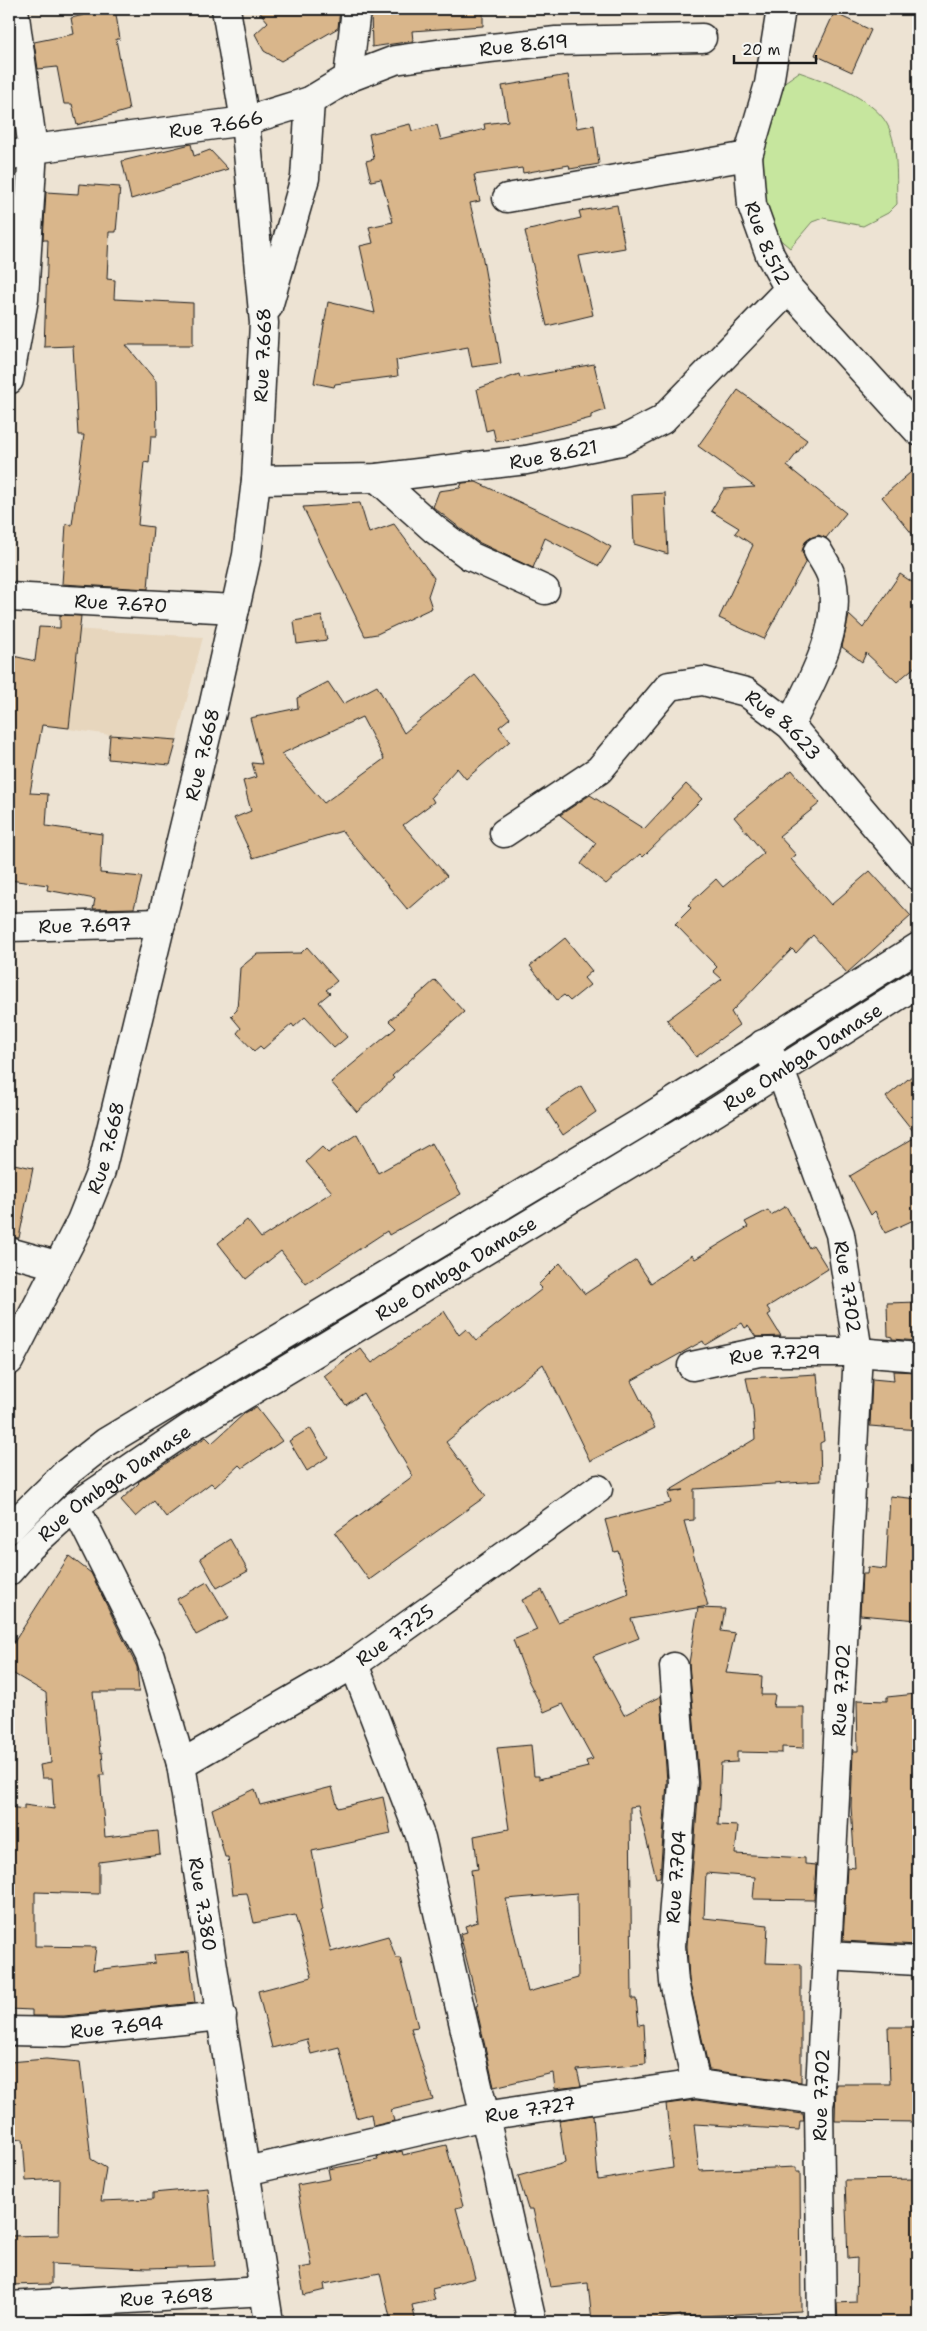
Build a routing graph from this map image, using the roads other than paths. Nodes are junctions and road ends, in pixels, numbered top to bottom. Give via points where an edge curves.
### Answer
1 (14, 9) edge
2 (226, 9) edge
3 (356, 9) edge
4 (781, 9) edge
5 (702, 38) dead end
6 (348, 78) junction
7 (310, 101) junction
8 (245, 121) junction
9 (21, 153) edge
10 (748, 156) junction
11 (507, 198) dead end
12 (789, 289) junction
13 (264, 323) junction
14 (9, 380) edge
15 (918, 431) edge
16 (377, 478) junction
17 (256, 480) junction
18 (818, 551) dead end
19 (545, 590) dead end
20 (9, 598) edge
21 (235, 609) junction
22 (790, 725) junction
23 (504, 833) dead end
24 (918, 876) edge
25 (161, 923) junction
26 (9, 927) edge
27 (918, 947) edge
28 (918, 983) edge
29 (763, 1044) junction
30 (780, 1070) junction
31 (9, 1252) edge
32 (56, 1265) junction
33 (858, 1352) junction
34 (918, 1357) edge
35 (9, 1361) edge
36 (692, 1366) dead end
37 (598, 1490) dead end
38 (75, 1506) junction
39 (9, 1529) edge
40 (9, 1571) edge
41 (354, 1664) junction
42 (674, 1667) dead end
43 (181, 1764) junction
44 (827, 1956) junction
45 (918, 1961) edge
46 (222, 2016) junction
47 (9, 2031) edge
48 (696, 2084) junction
49 (820, 2100) junction
50 (484, 2116) junction
51 (246, 2171) junction
52 (264, 2291) junction
53 (9, 2306) edge
54 (270, 2322) edge
55 (532, 2322) edge
56 (822, 2322) edge

1 - 9 street
2 - 8 street, Rue 7.668
3 - 6 street
4 - 10 street, Rue 8.512 via 769,84
5 - 6 street, Rue 8.619 via 556,41 444,53 395,60
6 - 7 street, Rue 7.666
7 - 8 street, Rue 7.666
7 - 13 street via 305,178
8 - 9 street, Rue 7.666
8 - 13 street, Rue 7.668
9 - 14 street via 24,299
10 - 11 street
10 - 12 street, Rue 8.512 via 752,205 770,255
12 - 15 street, Rue 8.512
12 - 16 street, Rue 8.621 via 662,420 621,441 526,460
13 - 17 street, Rue 7.668
16 - 17 street, Rue 8.621
16 - 19 street via 470,556
17 - 21 street, Rue 7.668 via 247,555
18 - 22 street via 832,578 832,616 824,654
20 - 21 street, Rue 7.670
21 - 25 street, Rue 7.668
22 - 23 street, Rue 8.623 via 746,692 703,681 669,686 599,770
22 - 24 street, Rue 8.623
25 - 26 street, Rue 7.697
25 - 32 street, Rue 7.668 via 101,1171 81,1221
27 - 29 street, Rue Ombga Damase
28 - 30 street, Rue Ombga Damase
29 - 30 street, Rue 7.702
29 - 39 street, Rue Ombga Damase via 640,1124 106,1442 65,1474
30 - 33 street, Rue 7.702 via 840,1234
30 - 38 street, Rue Ombga Damase via 188,1430
31 - 32 street
32 - 35 street, Rue 7.668
33 - 34 street, Rue 7.729
33 - 36 street, Rue 7.729 via 759,1352
33 - 44 street, Rue 7.702
37 - 41 street, Rue 7.725
38 - 40 street, Rue Ombga Damase
38 - 43 street, Rue 7.380 via 150,1656
41 - 43 street, Rue 7.725
41 - 50 street via 421,1838
42 - 48 street, Rue 7.704 via 683,1782 671,1946 674,1982
43 - 46 street, Rue 7.380
44 - 45 street
44 - 49 street, Rue 7.702
46 - 47 street, Rue 7.694 via 65,2032
46 - 51 street, Rue 7.380
48 - 49 street, Rue 7.727
48 - 50 street, Rue 7.727
49 - 56 street, Rue 7.702
50 - 51 street, Rue 7.727
50 - 55 street
51 - 52 street, Rue 7.380
52 - 53 street, Rue 7.698
52 - 54 street, Rue 7.380

